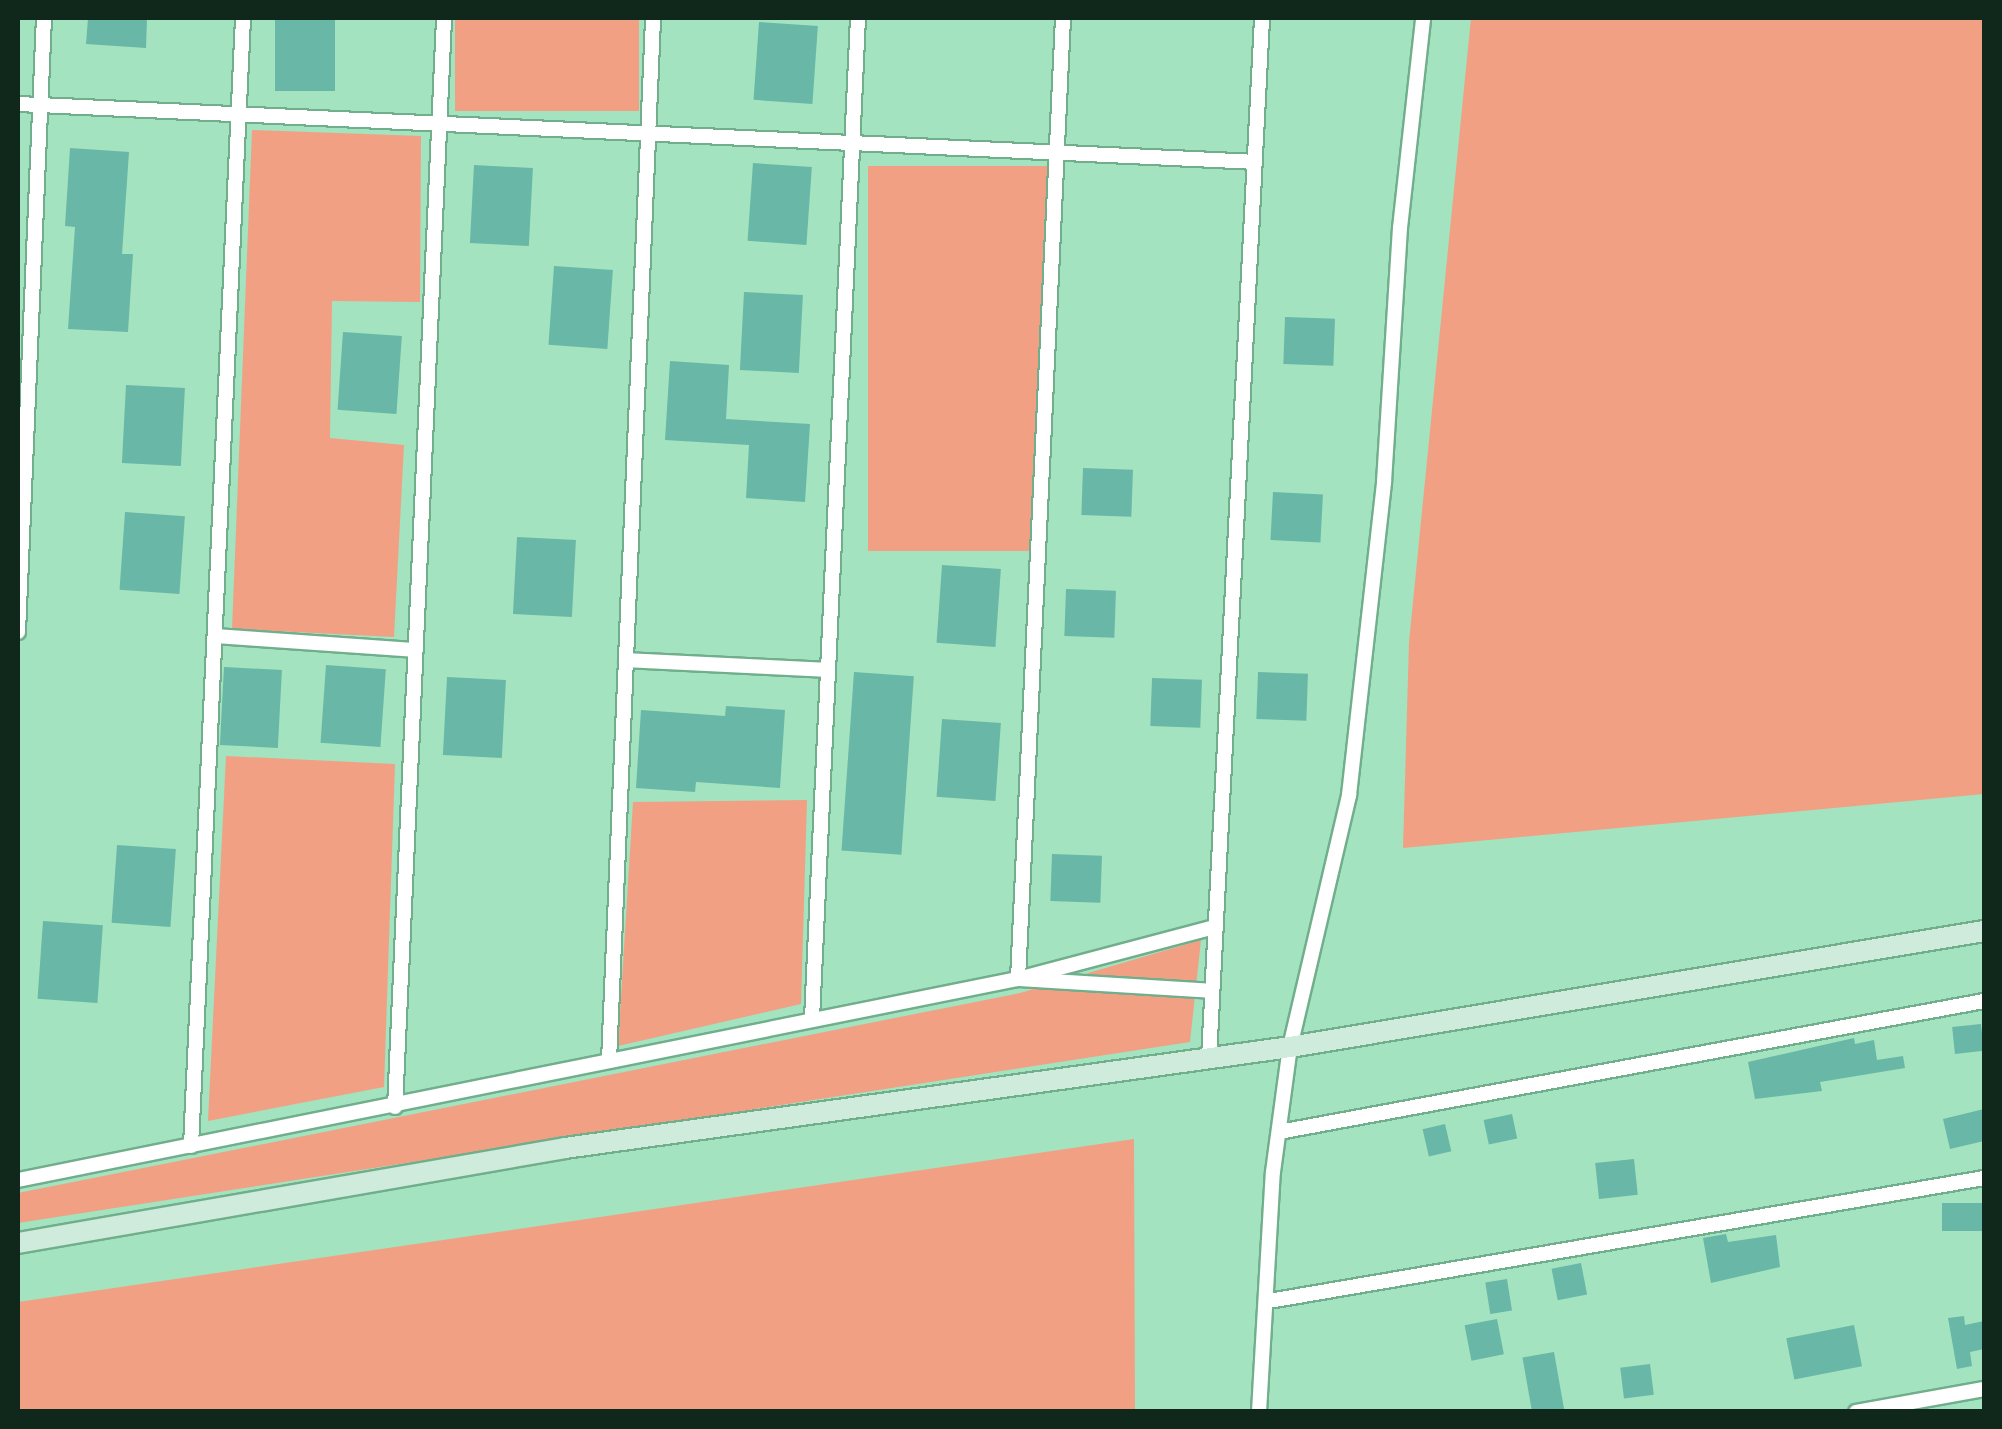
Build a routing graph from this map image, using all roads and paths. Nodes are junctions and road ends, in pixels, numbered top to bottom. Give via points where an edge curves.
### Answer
1 (44, 18) edge
2 (243, 18) edge
3 (444, 18) edge
4 (653, 18) edge
5 (858, 18) edge
6 (1063, 18) edge
7 (1262, 18) edge
8 (1423, 18) edge
9 (18, 104) edge
10 (40, 106) junction
11 (239, 115) junction
12 (438, 124) junction
13 (647, 134) junction
14 (852, 143) junction
15 (1057, 152) junction
16 (1255, 162) junction
17 (18, 622) edge
18 (18, 632) edge
19 (215, 636) junction
20 (414, 650) junction
21 (626, 660) junction
22 (828, 670) junction
23 (1216, 927) junction
24 (1984, 932) edge
25 (1018, 980) junction
26 (1212, 991) junction
27 (1984, 1001) edge
28 (812, 1018) junction
29 (1290, 1047) junction
30 (1208, 1058) junction
31 (609, 1061) junction
32 (394, 1107) junction
33 (1279, 1132) junction
34 (192, 1146) junction
35 (1984, 1178) edge
36 (18, 1180) edge
37 (18, 1243) edge
38 (1269, 1301) junction
39 (1984, 1389) edge
40 (1260, 1412) edge
41 (1856, 1412) edge

1 - 10 street
2 - 11 street
3 - 12 street
4 - 13 street
5 - 14 street
6 - 15 street
7 - 16 street
8 - 29 street via 1378,538 1348,795
9 - 10 street
10 - 11 street
10 - 17 street
11 - 12 street
11 - 19 street
12 - 13 street
12 - 20 street
13 - 14 street
13 - 21 street
14 - 15 street
14 - 22 street
15 - 16 street
15 - 25 street
16 - 23 street
17 - 18 street
19 - 20 street
19 - 34 street
20 - 32 street
21 - 22 street
21 - 31 street
22 - 28 street
23 - 25 street
23 - 26 street
24 - 29 main road
25 - 26 street
25 - 28 street
26 - 30 street
27 - 33 street
28 - 31 street
29 - 30 main road
29 - 33 street
30 - 37 main road via 565,1148
31 - 32 street
32 - 34 street
33 - 38 street
34 - 36 street
35 - 38 street
38 - 40 street
39 - 41 street

